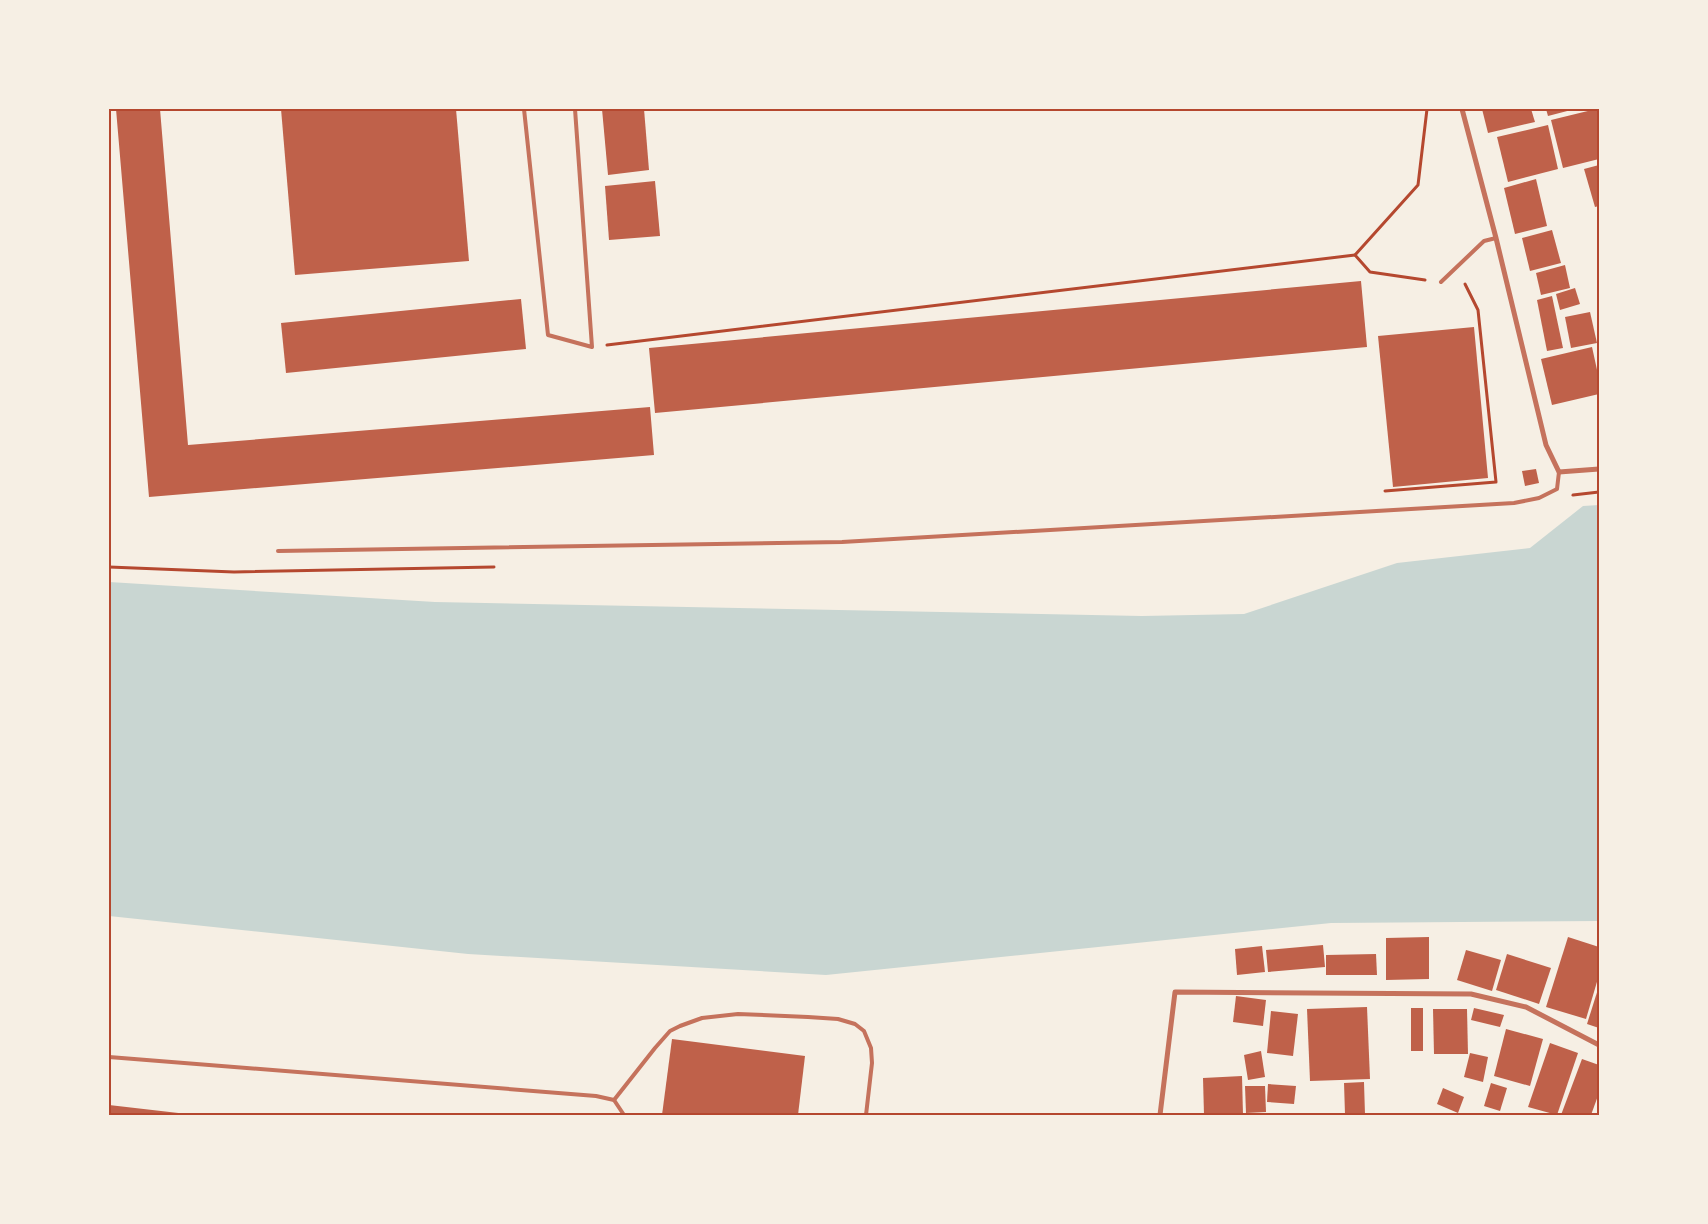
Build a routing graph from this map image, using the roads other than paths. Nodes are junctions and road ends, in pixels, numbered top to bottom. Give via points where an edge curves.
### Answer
1 (524, 109) edge
2 (575, 109) edge
3 (1462, 109) edge
4 (1496, 238) junction
5 (1441, 282) road end
6 (1599, 469) edge
7 (1559, 472) junction
8 (278, 551) dead end
9 (1599, 1045) edge
10 (109, 1057) edge
11 (614, 1100) junction
12 (624, 1115) edge
13 (866, 1115) edge
14 (1160, 1115) edge

1 - 2 lane via 548,335 592,347
3 - 4 street
4 - 5 lane via 1484,241
4 - 7 street via 1546,445
6 - 7 street
7 - 8 lane via 1557,489 1539,498 1504,504 842,542
9 - 14 street via 1526,1007 1471,994 1175,992
10 - 11 lane
11 - 12 lane
11 - 13 lane via 670,1031 680,1026 702,1018 738,1014 808,1017 855,1024 864,1031 871,1048 872,1063

